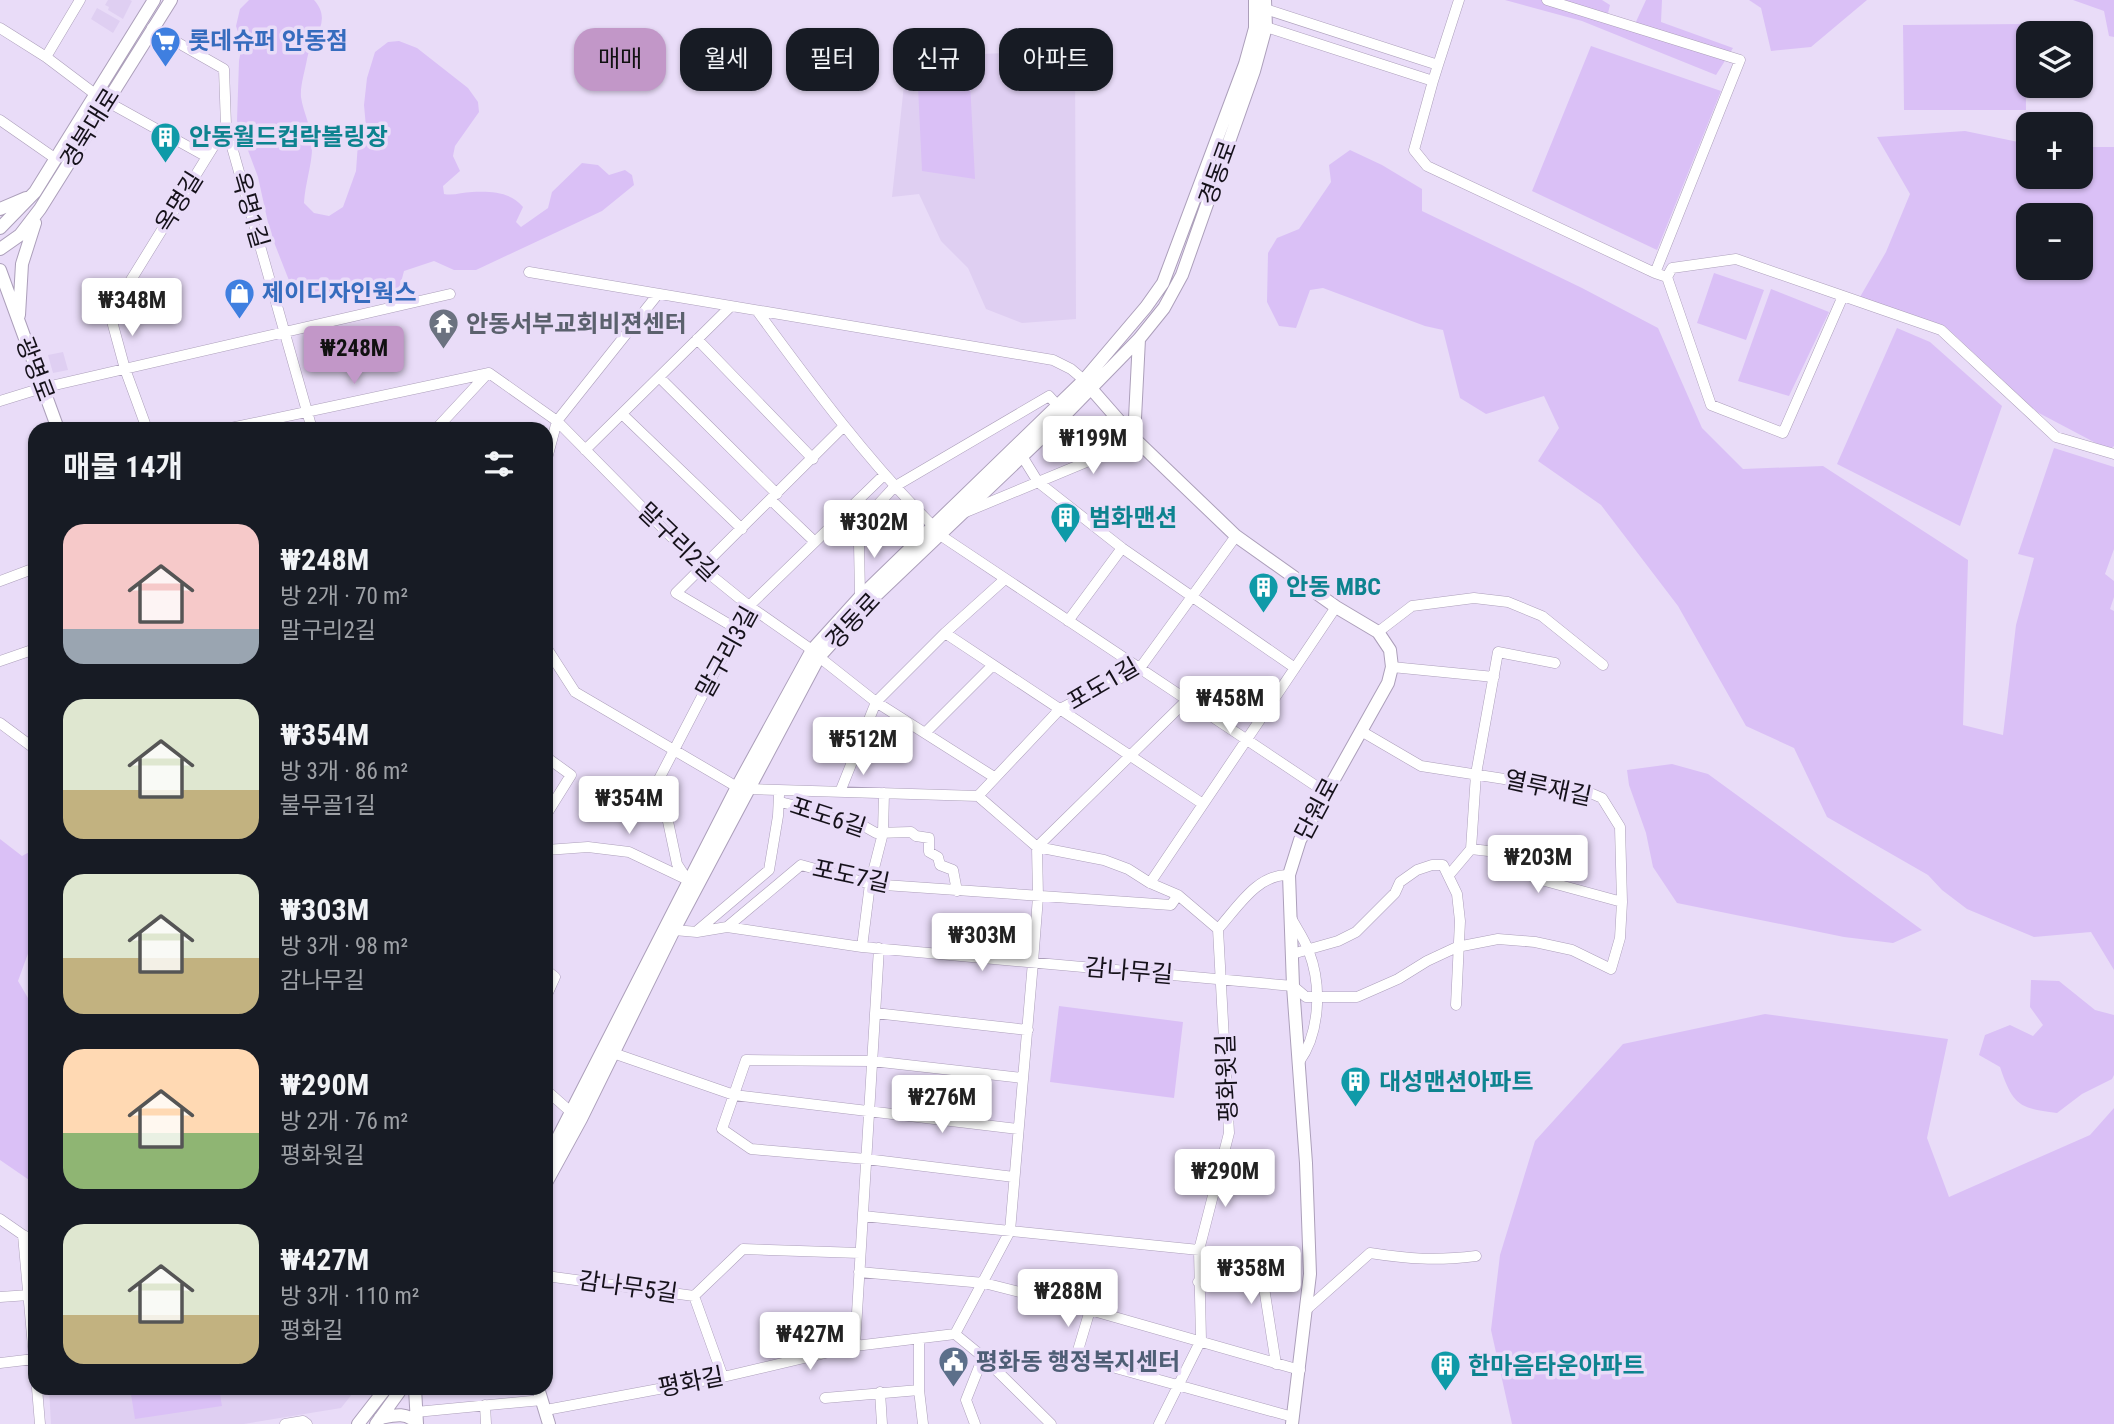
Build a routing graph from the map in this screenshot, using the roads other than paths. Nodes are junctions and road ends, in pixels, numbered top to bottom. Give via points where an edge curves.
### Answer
1 (80, 0) edge
2 (154, 0) edge
3 (171, 0) edge
4 (1459, 0) edge
5 (1547, 0) edge
6 (1262, 3) edge
7 (1265, 27) junction
8 (0, 28) edge
9 (152, 28) junction
10 (46, 57) junction
11 (1438, 65) junction
12 (1433, 81) junction
13 (95, 94) junction
14 (106, 102) junction
15 (0, 120) edge
16 (226, 126) junction
17 (207, 157) junction
18 (56, 159) junction
19 (35, 192) junction
20 (0, 209) edge
21 (40, 209) junction
22 (0, 228) edge
23 (0, 250) edge
24 (0, 270) edge
25 (529, 272) dead end
26 (1655, 273) junction
27 (1667, 277) junction
28 (450, 295) dead end
29 (658, 295) junction
30 (1843, 296) junction
31 (0, 307) edge
32 (730, 307) junction
33 (758, 312) junction
34 (20, 329) junction
35 (284, 332) junction
36 (697, 339) junction
37 (1139, 339) junction
38 (125, 369) junction
39 (489, 373) junction
40 (659, 377) junction
41 (1088, 384) junction
42 (42, 388) junction
43 (0, 401) edge
44 (1058, 406) junction
45 (307, 411) junction
46 (622, 414) junction
47 (557, 421) junction
48 (55, 422) edge
49 (144, 422) edge
50 (258, 422) edge
51 (310, 422) edge
52 (443, 422) edge
53 (1057, 423) junction
54 (843, 427) junction
55 (553, 436) edge
56 (1135, 439) junction
57 (584, 450) junction
58 (2114, 454) edge
59 (1022, 456) junction
60 (813, 459) junction
61 (884, 475) junction
62 (1038, 482) junction
63 (894, 487) junction
64 (774, 497) junction
65 (962, 514) junction
66 (742, 529) junction
67 (937, 531) junction
68 (1236, 536) junction
69 (814, 541) junction
70 (1122, 548) junction
71 (702, 568) junction
72 (28, 571) edge
73 (1005, 579) junction
74 (0, 581) edge
75 (860, 597) junction
76 (1191, 597) junction
77 (749, 606) junction
78 (1336, 607) junction
79 (1068, 621) junction
80 (737, 629) junction
81 (1378, 632) junction
82 (945, 633) junction
83 (28, 651) edge
84 (816, 653) junction
85 (553, 657) edge
86 (0, 661) edge
87 (1555, 663) dead end
88 (993, 665) junction
89 (1603, 665) dead end
90 (1392, 667) junction
91 (1140, 668) junction
92 (1295, 668) junction
93 (1494, 677) junction
94 (1187, 700) junction
95 (876, 702) junction
96 (1060, 709) junction
97 (0, 723) edge
98 (1361, 731) junction
99 (925, 733) junction
100 (1247, 739) junction
101 (28, 744) edge
102 (674, 751) junction
103 (1130, 756) junction
104 (553, 762) edge
105 (1476, 774) junction
106 (994, 777) junction
107 (742, 788) junction
108 (778, 790) junction
109 (840, 792) junction
110 (1325, 792) junction
111 (884, 793) junction
112 (978, 796) junction
113 (780, 802) junction
114 (553, 804) edge
115 (1203, 804) junction
116 (883, 833) junction
117 (1037, 847) junction
118 (1471, 849) junction
119 (553, 850) edge
120 (1289, 875) junction
121 (1449, 876) junction
122 (1150, 883) junction
123 (693, 884) junction
124 (870, 884) junction
125 (957, 891) junction
126 (1178, 895) junction
127 (1038, 897) junction
128 (1622, 902) junction
129 (1290, 917) junction
130 (727, 927) junction
131 (1218, 929) junction
132 (674, 930) junction
133 (697, 932) junction
134 (862, 947) junction
135 (1457, 947) junction
136 (878, 948) junction
137 (1309, 951) junction
138 (1292, 954) junction
139 (1033, 962) junction
140 (1222, 980) junction
141 (1293, 986) junction
142 (1317, 997) junction
143 (1456, 1006) dead end
144 (875, 1013) junction
145 (1028, 1030) junction
146 (613, 1054) junction
147 (872, 1061) junction
148 (1299, 1062) junction
149 (1022, 1078) junction
150 (734, 1095) junction
151 (553, 1096) edge
152 (869, 1111) junction
153 (572, 1113) junction
154 (1018, 1129) junction
155 (553, 1148) edge
156 (866, 1159) junction
157 (553, 1170) edge
158 (1014, 1177) junction
159 (863, 1216) junction
160 (0, 1219) edge
161 (1010, 1231) junction
162 (23, 1235) junction
163 (28, 1238) edge
164 (1199, 1250) junction
165 (860, 1253) junction
166 (1476, 1256) dead end
167 (859, 1272) junction
168 (553, 1277) edge
169 (1198, 1282) junction
170 (984, 1283) junction
171 (28, 1285) edge
172 (28, 1295) edge
173 (694, 1296) junction
174 (0, 1297) edge
175 (1090, 1310) junction
176 (1306, 1310) junction
177 (955, 1334) junction
178 (919, 1339) junction
179 (1201, 1340) junction
180 (855, 1346) junction
181 (983, 1357) junction
182 (28, 1360) edge
183 (0, 1363) edge
184 (1276, 1364) junction
185 (1300, 1370) junction
186 (723, 1377) junction
187 (1178, 1385) junction
188 (919, 1390) junction
189 (880, 1392) junction
190 (38, 1395) edge
191 (381, 1395) edge
192 (397, 1395) edge
193 (415, 1395) edge
194 (825, 1398) dead end
195 (542, 1399) edge
196 (485, 1405) junction
197 (417, 1420) edge
198 (1292, 1420) edge
199 (378, 1421) edge
200 (40, 1424) edge
201 (285, 1424) edge
202 (307, 1424) edge
203 (358, 1424) edge
204 (486, 1424) edge
205 (549, 1424) edge
206 (882, 1424) edge
207 (923, 1424) edge
208 (975, 1424) edge
209 (1051, 1424) edge
210 (1159, 1424) edge

1 - 10 street
2 - 13 street, 경북대로
3 - 9 street, 경북대로
4 - 11 street
5 - 26 street via 1740,60
6 - 7 street, 경동로
6 - 11 street
6 - 41 street, 경동로 via 1245,64 1168,274
7 - 12 street
7 - 37 street, 경동로 via 1245,100 1182,275 1164,309
8 - 10 street
9 - 14 street, 경북대로
9 - 16 street, 옥명1길 via 224,69
10 - 13 street
11 - 12 street
12 - 26 street via 1414,150 1427,166
13 - 18 street, 경북대로
14 - 17 street, 옥명길
14 - 21 street, 경북대로
15 - 18 street
16 - 17 street
16 - 35 street, 옥명1길
17 - 38 street, 옥명길 via 110,314
18 - 19 street, 경북대로
19 - 20 street
19 - 22 street, 경북대로
21 - 23 street, 경북대로 via 20,235
21 - 34 street via 22,264
24 - 34 street, 광명로
25 - 29 street
26 - 27 street
27 - 30 street via 1672,268 1736,259
27 - 30 street via 1711,405 1783,433
28 - 35 street
29 - 32 street
29 - 47 street
30 - 58 street via 1941,330 2056,437
31 - 34 street
32 - 33 street
32 - 36 street
33 - 41 street via 1054,360
33 - 54 street
34 - 42 street, 광명로
35 - 38 street
35 - 45 street, 옥명1길
36 - 40 street
36 - 60 street
37 - 41 street, 경동로
37 - 56 street
38 - 42 street
38 - 49 street, 옥명길
39 - 45 street
39 - 47 street, 말구리2길
39 - 52 street
40 - 46 street
40 - 64 street
41 - 44 street, 경동로
41 - 53 street, 경동로
41 - 56 street
42 - 43 street
42 - 48 street, 광명로
44 - 63 street via 1049,396
44 - 67 street, 경동로
45 - 50 street
45 - 51 street, 옥명1길
46 - 57 street
46 - 66 street
47 - 55 street
47 - 57 street, 말구리2길
53 - 56 street
53 - 59 street, 경동로
54 - 60 street
54 - 61 street
56 - 62 street
56 - 68 street
57 - 71 street, 말구리2길
59 - 62 street
59 - 65 street, 경동로
60 - 64 street
61 - 63 street
61 - 69 street, 말구리3길
62 - 65 street
62 - 70 street
63 - 67 street
63 - 75 street via 870,513 859,543
64 - 66 street
64 - 69 street
65 - 67 street, 경동로
66 - 71 street
67 - 73 street
67 - 75 street, 경동로
67 - 84 street, 경동로
68 - 76 street, 포도1길
68 - 78 street
69 - 77 street, 말구리3길
70 - 76 street
70 - 79 street
71 - 77 street, 말구리2길
71 - 80 street via 676,593
72 - 74 street
73 - 79 street
73 - 82 street
75 - 84 street, 경동로
76 - 91 street, 포도1길
76 - 92 street
77 - 80 street, 말구리3길
77 - 84 street, 말구리2길
78 - 81 street
78 - 92 street
79 - 91 street
80 - 102 street, 말구리3길
81 - 89 street via 1412,606 1474,598 1508,602 1542,616
81 - 90 street via 1390,650
82 - 88 street
82 - 95 street
83 - 86 street
84 - 95 street, 말구리2길
84 - 107 street, 경동로
85 - 102 street via 575,692
87 - 93 street via 1498,652
88 - 96 street
88 - 99 street
90 - 93 street
90 - 98 street, 단원로
91 - 94 street
91 - 96 street, 포도1길
92 - 100 street
93 - 105 street
94 - 100 street
94 - 103 street
95 - 99 street, 말구리2길
95 - 109 street
96 - 103 street
96 - 106 street, 포도1길
97 - 101 street
98 - 105 street, 열루재길 via 1421,766
98 - 110 street, 단원로
99 - 106 street, 말구리2길
100 - 110 street
100 - 115 street
102 - 107 street
102 - 123 street, 말구리3길 via 659,779 677,864
103 - 115 street
103 - 117 street
104 - 114 street via 571,775
105 - 118 street
105 - 128 street, 열루재길 via 1602,798 1620,827
106 - 112 street, 포도1길
107 - 108 street
107 - 123 street, 경동로
108 - 109 street
108 - 113 street
109 - 111 street
110 - 120 street, 단원로 via 1300,840
111 - 112 street
111 - 116 street
112 - 117 street
113 - 116 street, 포도6길 via 801,807 813,816 853,820
113 - 133 street, 포도6길 via 769,870
115 - 122 street
116 - 124 street
116 - 125 street, 포도6길 via 911,832 929,838 929,852 938,857 940,865 953,870
117 - 122 street via 1104,860
117 - 127 street
118 - 121 street
118 - 128 street via 1523,855 1534,878
119 - 123 street via 588,847 629,852
120 - 129 street, 단원로
120 - 131 street via 1268,877
121 - 135 street via 1457,894
121 - 137 street via 1443,865 1417,870 1400,882 1395,893 1356,932
122 - 126 street
123 - 132 street, 경동로
123 - 153 street, 경동로
124 - 125 street, 포도7길
124 - 130 street, 포도7길 via 801,865
124 - 134 street
125 - 127 street, 포도7길
126 - 127 street, 포도7길 via 1171,905
126 - 131 street
127 - 139 street
128 - 135 street, 열루재길 via 1620,938 1611,969 1573,950 1535,942 1498,939
129 - 137 street
129 - 138 street, 단원로
130 - 133 street, 감나무길
130 - 134 street, 감나무길
131 - 140 street, 평화윗길
132 - 133 street, 감나무길
132 - 146 street, 경동로
134 - 136 street, 감나무길
135 - 142 street via 1357,997
135 - 143 street
136 - 139 street, 감나무길
136 - 144 street
137 - 138 street
137 - 142 street
138 - 141 street, 단원로
139 - 140 street, 감나무길
139 - 145 street
140 - 141 street, 감나무길
140 - 164 street, 평화윗길 via 1229,1133
141 - 142 street, 감나무길 via 1306,997
141 - 148 street, 단원로
142 - 148 street via 1312,1039
144 - 145 street
144 - 147 street
145 - 149 street
146 - 150 street
146 - 157 street, 경동로
147 - 149 street
147 - 150 street via 746,1059
147 - 152 street
148 - 176 street, 단원로 via 1310,1274
149 - 154 street
150 - 152 street
150 - 156 street via 722,1129 751,1149
151 - 153 street
152 - 154 street
152 - 156 street
153 - 155 street, 경동로
154 - 158 street
156 - 158 street
156 - 159 street
158 - 161 street
159 - 161 street
159 - 165 street
160 - 162 street
161 - 164 street
161 - 170 street
162 - 163 street
162 - 171 street
164 - 169 street, 평화윗길
165 - 167 street
165 - 173 street, 감나무5길 via 743,1249
166 - 176 street via 1438,1261 1370,1253
167 - 170 street
167 - 180 street
168 - 173 street, 감나무5길
169 - 179 street, 평화윗길
169 - 184 street via 1263,1281
170 - 175 street
170 - 177 street
172 - 174 street
173 - 186 street
175 - 179 street
175 - 187 street via 1076,1357
176 - 185 street, 단원로
177 - 178 street, 평화길
177 - 181 street
178 - 180 street, 평화길
178 - 188 street
179 - 184 street
179 - 187 street
180 - 186 street, 평화길
181 - 208 street via 966,1401
181 - 209 street
182 - 183 street
184 - 185 street
185 - 198 street, 단원로
186 - 195 street, 평화길
187 - 198 street
187 - 210 street
188 - 189 street
188 - 207 street
189 - 194 street
189 - 206 street
190 - 200 street
191 - 203 street
192 - 199 street
193 - 197 street
195 - 196 street, 평화길
195 - 205 street
196 - 197 street, 평화길
196 - 204 street
197 - 199 street via 401,1415
201 - 202 street

